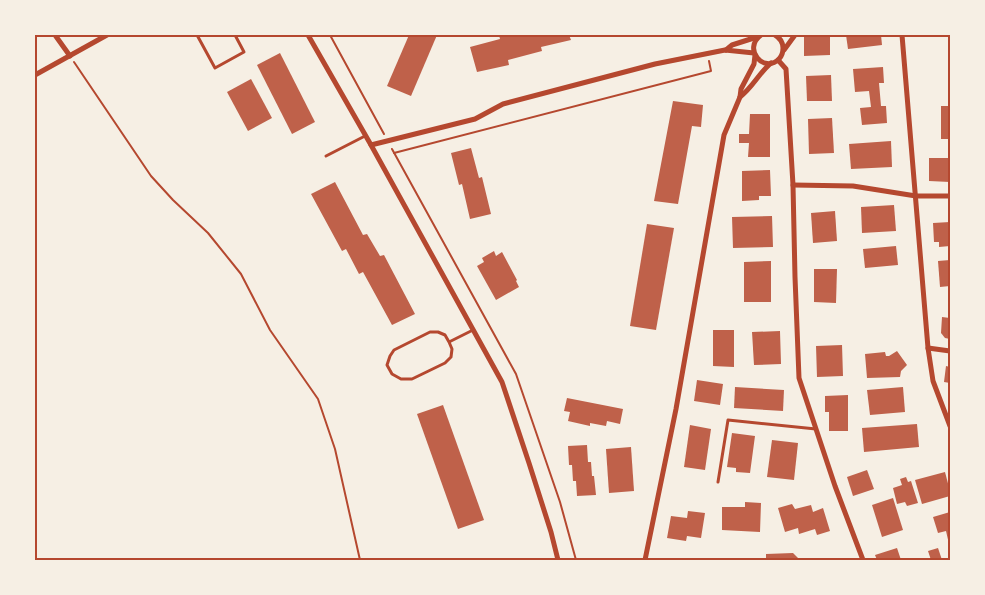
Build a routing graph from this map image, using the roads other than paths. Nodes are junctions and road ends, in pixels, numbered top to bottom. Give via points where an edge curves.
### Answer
1 (55, 35) edge
2 (107, 35) edge
3 (197, 35) edge
4 (235, 35) edge
5 (308, 35) edge
6 (795, 35) edge
7 (902, 35) edge
8 (760, 36) edge
9 (779, 36) edge
10 (725, 50) junction
11 (783, 51) junction
12 (755, 54) junction
13 (70, 56) junction
14 (778, 60) junction
15 (772, 63) junction
16 (35, 75) edge
17 (740, 97) junction
18 (366, 136) junction
19 (371, 145) junction
20 (326, 156) dead end
21 (793, 185) junction
22 (916, 196) junction
23 (950, 196) edge
24 (473, 330) junction
25 (449, 342) junction
26 (928, 348) junction
27 (950, 351) edge
28 (950, 426) edge
29 (816, 430) junction
30 (718, 482) dead end
31 (558, 560) edge
32 (645, 560) edge
33 (863, 560) edge

1 - 13 street
2 - 13 street
3 - 4 lane via 215,68 244,52
5 - 18 street
6 - 11 street
7 - 22 street
8 - 10 street
8 - 12 street via 754,43
9 - 11 street
10 - 12 street
10 - 19 street via 654,64 503,104 475,119
11 - 14 street
12 - 15 street via 760,61
12 - 17 street
13 - 16 street
14 - 15 street
14 - 21 street via 786,69
15 - 17 street
17 - 32 street via 724,135 676,409
18 - 19 street
18 - 20 lane
19 - 24 street
21 - 22 street via 852,186
21 - 29 street via 799,378
22 - 23 street
22 - 26 street
24 - 25 lane
24 - 31 street via 502,382
25 - 25 lane via 445,335 430,332 394,350 388,364 392,374 401,379 412,379 444,363 451,357
26 - 27 street
26 - 28 street via 933,382
29 - 30 lane via 728,420
29 - 33 street

